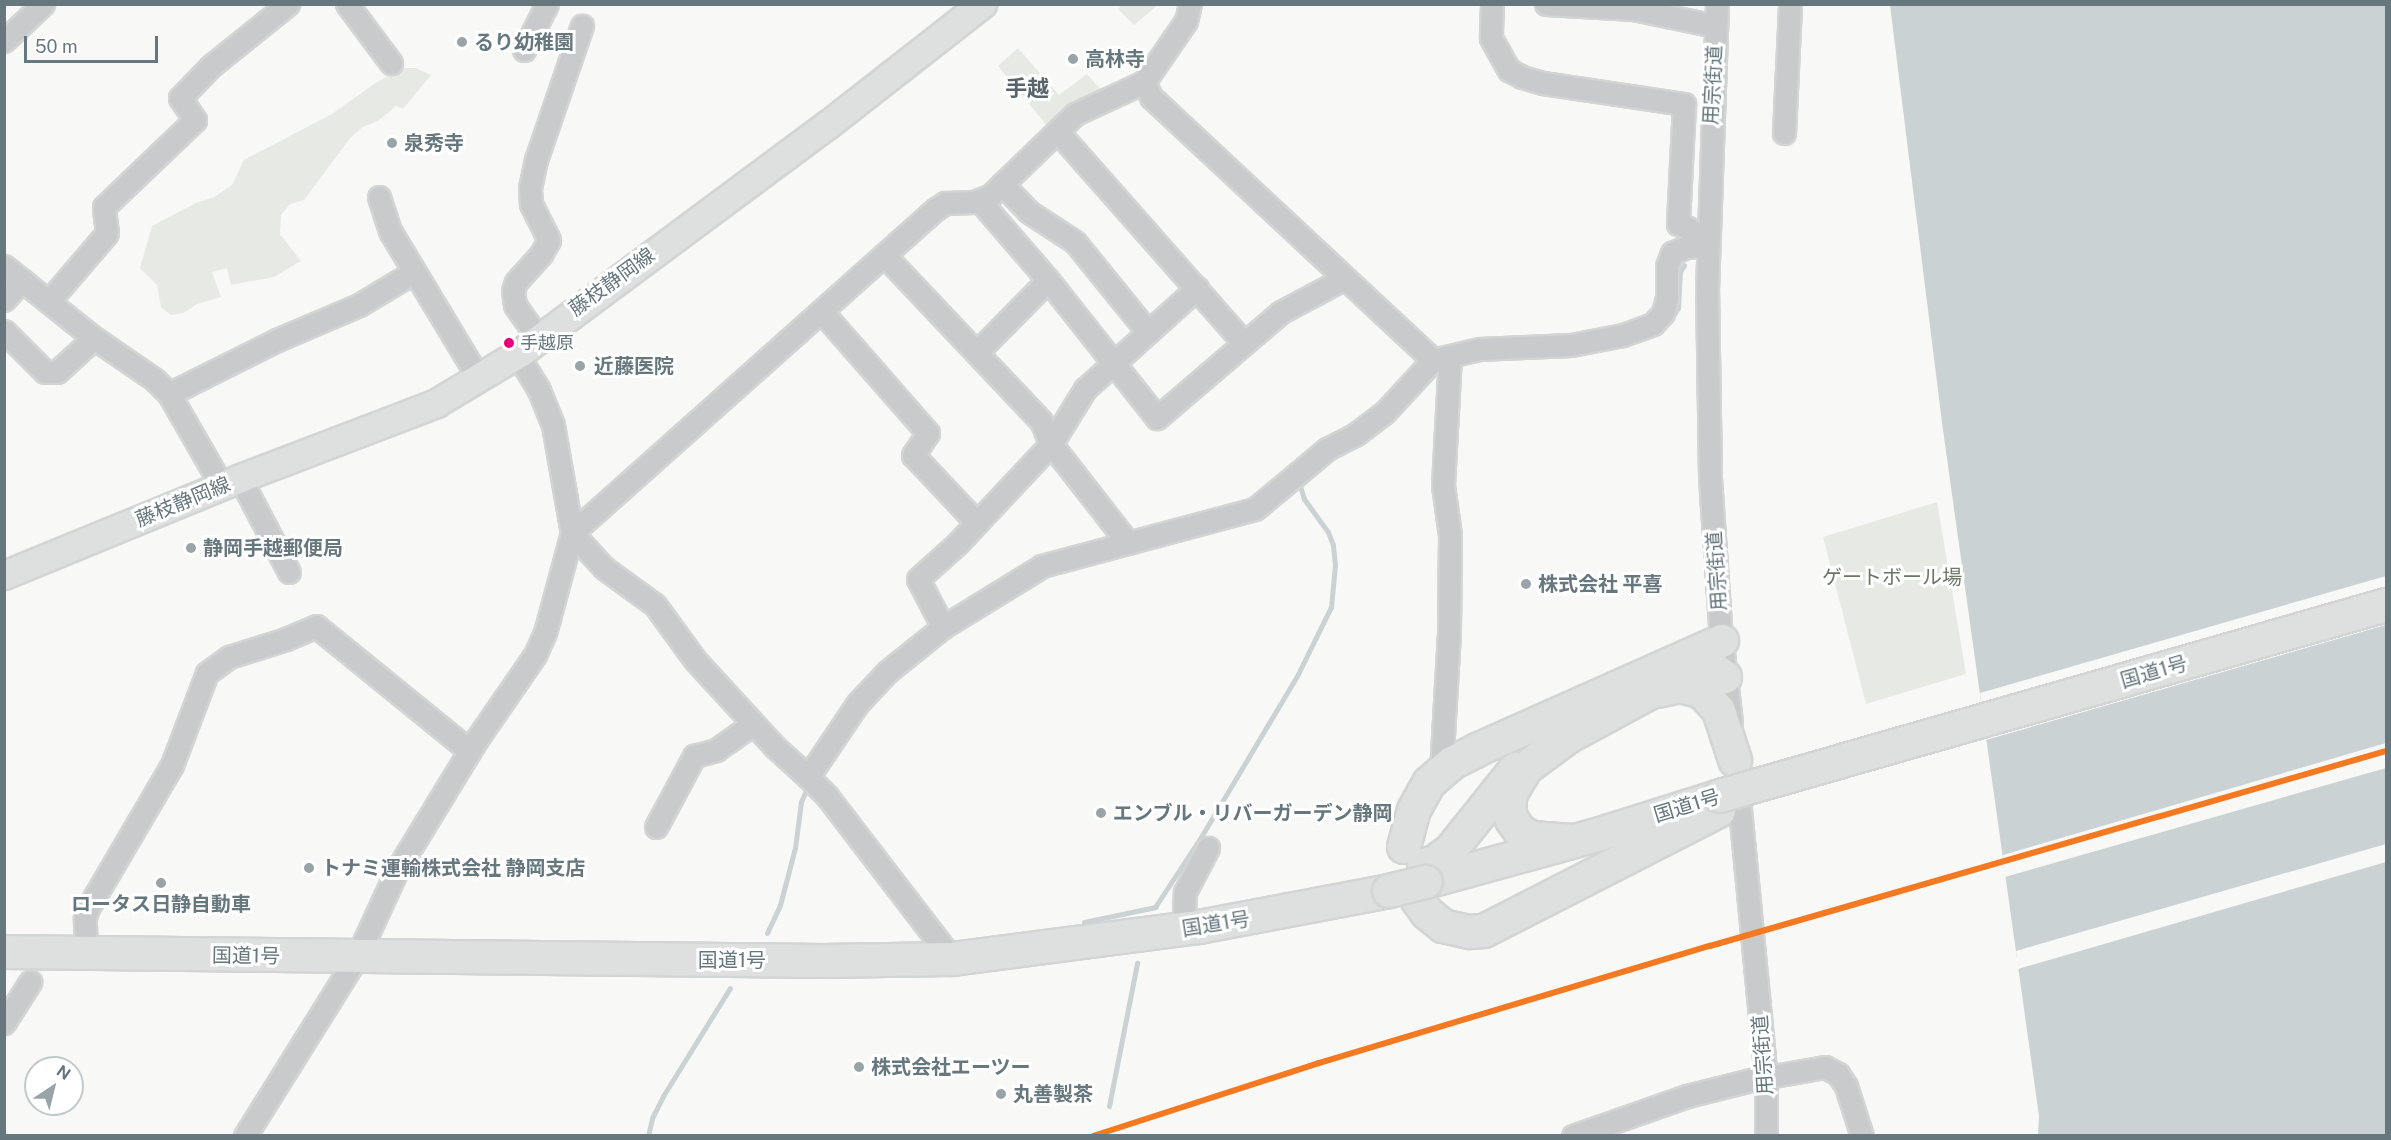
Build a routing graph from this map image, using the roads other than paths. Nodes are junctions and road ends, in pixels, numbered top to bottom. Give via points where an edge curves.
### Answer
1 (43, 4) edge
2 (288, 4) edge
3 (347, 4) edge
4 (547, 4) edge
5 (1190, 4) edge
6 (1492, 4) edge
7 (1546, 4) edge
8 (1717, 4) edge
9 (1790, 4) edge
10 (972, 8) edge
11 (582, 26) dead end
12 (1716, 26) junction
13 (4, 41) edge
14 (524, 50) dead end
15 (391, 63) dead end
16 (1144, 82) junction
17 (1058, 132) junction
18 (1784, 133) dead end
19 (1002, 184) junction
20 (379, 197) dead end
21 (979, 200) junction
22 (1707, 246) junction
23 (885, 256) junction
24 (4, 266) edge
25 (414, 272) junction
26 (1346, 278) junction
27 (22, 280) junction
28 (1048, 280) junction
29 (1197, 288) junction
30 (4, 300) edge
31 (49, 301) junction
32 (822, 312) junction
33 (4, 331) edge
34 (1148, 332) junction
35 (94, 338) junction
36 (1244, 343) junction
37 (528, 346) junction
38 (977, 352) junction
39 (1442, 359) junction
40 (1115, 362) junction
41 (478, 377) junction
42 (169, 394) junction
43 (1051, 444) junction
44 (231, 482) junction
45 (977, 523) junction
46 (572, 533) junction
47 (1128, 543) junction
48 (289, 573) dead end
49 (4, 575) edge
50 (2386, 605) edge
51 (943, 627) junction
52 (1722, 641) junction
53 (1725, 677) junction
54 (1641, 698) junction
55 (753, 724) junction
56 (1563, 741) junction
57 (470, 751) junction
58 (1735, 760) junction
59 (1441, 771) junction
60 (808, 777) junction
61 (1720, 804) junction
62 (657, 827) dead end
63 (1573, 841) junction
64 (1208, 848) dead end
65 (1408, 876) junction
66 (1184, 916) junction
67 (1086, 943) junction
68 (4, 952) edge
69 (86, 953) junction
70 (357, 957) junction
71 (952, 959) junction
72 (30, 982) dead end
73 (4, 1023) edge
74 (1766, 1077) junction
75 (1619, 1120) junction
76 (245, 1136) edge
77 (1573, 1136) edge
78 (1601, 1136) edge
79 (1766, 1136) edge
80 (1862, 1136) edge

1 - 13 street
2 - 31 street via 211,66 180,98 195,120 104,207 107,233
3 - 15 street
4 - 14 street
5 - 16 street via 1186,21
6 - 22 street via 1491,38 1509,70 1522,77 1684,104 1678,224
7 - 12 street via 1633,9
8 - 12 street, 用宗街道
9 - 18 street
10 - 37 main road, 藤枝静岡線 via 826,125
11 - 37 street via 530,188 531,204 549,240 513,291
12 - 22 street, 用宗街道
16 - 17 street via 1075,114
16 - 26 street via 1151,97
17 - 19 street
17 - 29 street
19 - 21 street
19 - 34 street via 1029,213 1075,242
20 - 25 street via 390,231
21 - 23 street via 945,203
21 - 28 street
22 - 39 street via 1686,247 1672,253 1667,266 1663,313 1653,324 1623,336 1571,345 1479,349
22 - 52 street, 用宗街道 via 1710,478
23 - 32 street
23 - 38 street
24 - 27 street
25 - 41 street
25 - 42 street via 359,305
26 - 36 street via 1281,312
26 - 39 street
27 - 30 street
27 - 31 street
28 - 38 street
28 - 40 street
29 - 34 street
29 - 36 street
31 - 35 street
32 - 45 street via 928,432 913,455
32 - 46 street
33 - 35 street via 45,372 57,372
34 - 40 street
35 - 42 street
36 - 40 street via 1157,418
37 - 41 main road, 藤枝静岡線
37 - 46 street via 539,390 554,425
38 - 43 street via 1041,421
39 - 47 street via 1385,411 1356,434 1327,449 1255,508
39 - 59 street via 1443,485 1450,535
40 - 43 street via 1085,389
41 - 44 main road, 藤枝静岡線 via 426,409
42 - 44 street
43 - 45 street
43 - 47 street
44 - 48 street
44 - 49 main road, 藤枝静岡線
45 - 51 street via 918,579
46 - 55 street via 604,568 655,605 695,660
46 - 57 street via 555,600 535,655
47 - 51 street via 1042,566
50 - 61 highway, 国道1号, bridge via 1793,775
51 - 60 street via 872,686
52 - 53 street, 用宗街道
52 - 59 highway via 1479,749
53 - 54 highway via 1712,668 1694,669
53 - 58 street, 用宗街道
54 - 56 highway
54 - 58 highway via 1679,686 1699,691 1719,711
55 - 60 street
55 - 62 street via 716,750 694,756
56 - 63 highway via 1526,768 1511,794 1509,808 1520,831 1532,838
56 - 65 highway via 1518,768 1451,850
57 - 69 street via 316,626 228,657 207,673 172,765 88,908
57 - 70 street via 397,870
58 - 74 street, 用宗街道
59 - 65 highway via 1429,783 1414,810
60 - 71 street via 827,796
61 - 63 highway, 国道1号
61 - 65 highway via 1484,931 1458,931 1443,926 1427,913
63 - 65 highway, 国道1号
64 - 66 street via 1185,892
65 - 66 highway
65 - 67 highway, 国道1号 via 1257,918
66 - 67 highway
67 - 71 highway, 国道1号
68 - 69 highway, 国道1号
69 - 70 highway, 国道1号
70 - 71 highway, 国道1号
70 - 76 street
72 - 73 street
74 - 75 street via 1687,1096
74 - 79 street, 用宗街道
74 - 80 street via 1825,1067 1838,1074 1846,1086
75 - 77 street
75 - 78 street

